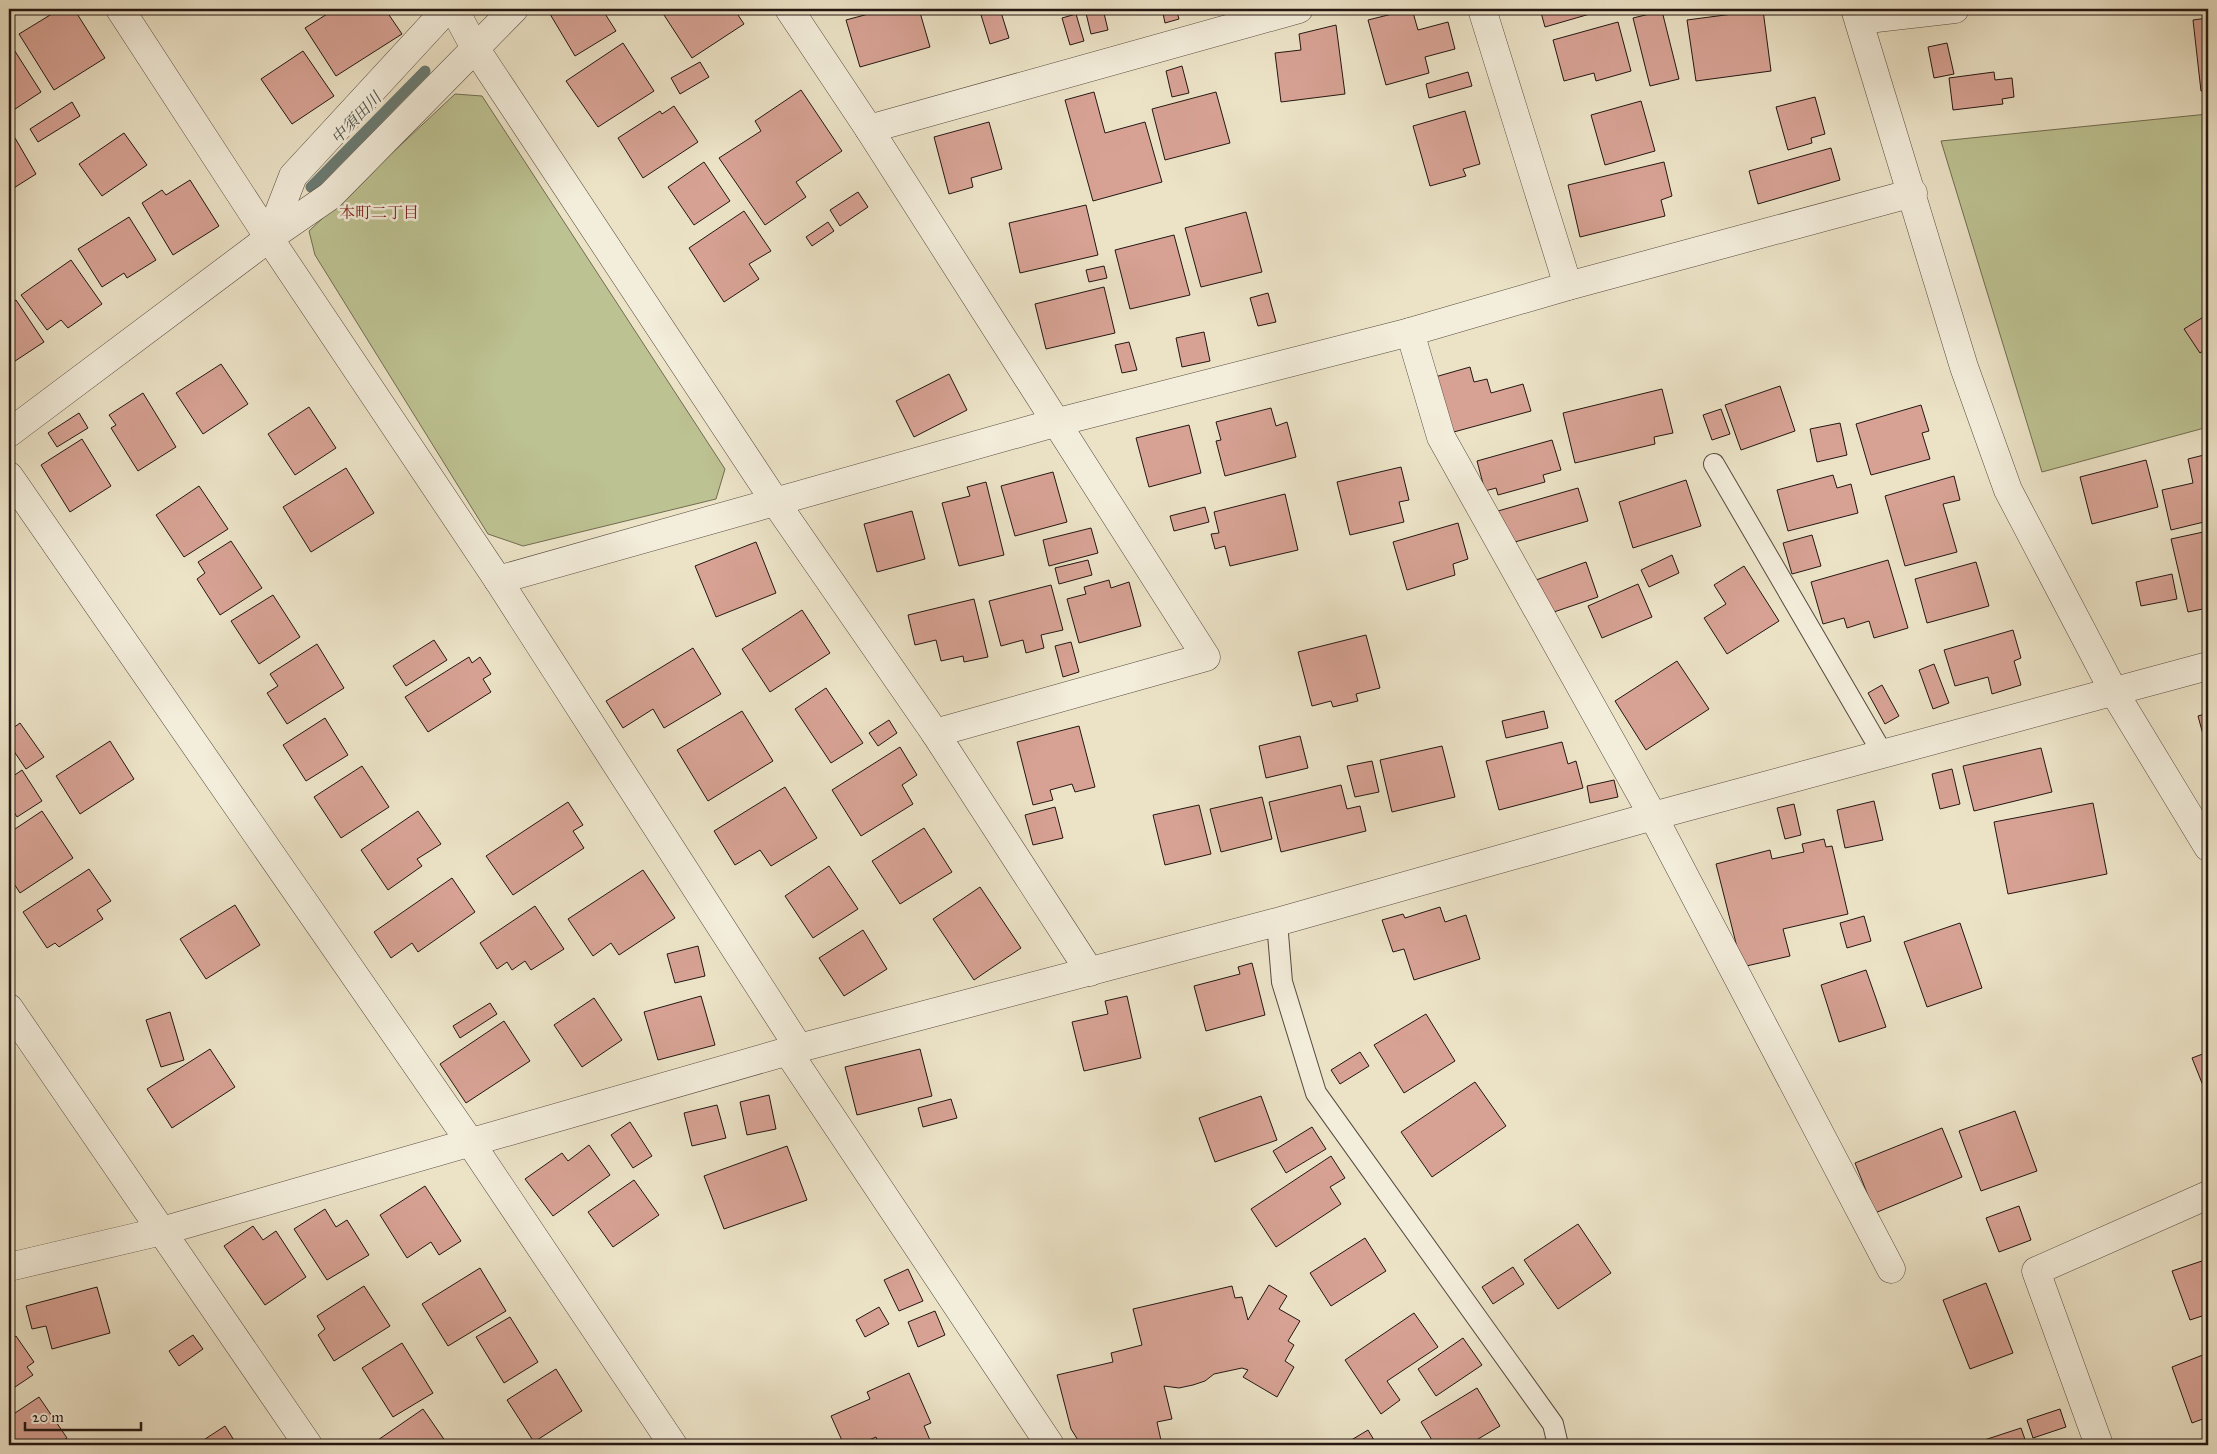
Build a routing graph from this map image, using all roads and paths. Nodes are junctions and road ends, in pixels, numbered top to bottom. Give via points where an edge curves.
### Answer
1 (120, 9) edge
2 (447, 9) edge
3 (454, 9) edge
4 (514, 9) edge
5 (789, 9) edge
6 (1300, 9) edge
7 (1482, 9) edge
8 (1955, 9) edge
9 (1857, 14) edge
10 (475, 48) junction
11 (869, 129) junction
12 (1913, 193) junction
13 (269, 238) junction
14 (1568, 286) junction
15 (1410, 332) junction
16 (1058, 422) junction
17 (9, 433) edge
18 (1714, 464) dead end
19 (9, 476) edge
20 (776, 503) junction
21 (498, 580) junction
22 (2208, 666) edge
23 (2114, 692) junction
24 (934, 733) junction
25 (1883, 754) junction
26 (1653, 816) junction
27 (2208, 847) edge
28 (1277, 922) junction
29 (1090, 972) junction
30 (9, 1008) edge
31 (794, 1050) junction
32 (470, 1142) junction
33 (2208, 1195) edge
34 (162, 1231) junction
35 (9, 1267) edge
36 (1890, 1269) dead end
37 (308, 1445) edge
38 (673, 1445) edge
39 (1050, 1445) edge
40 (1558, 1445) edge
41 (2100, 1445) edge

1 - 13 street
2 - 13 street via 292,176
3 - 10 street
4 - 10 street
5 - 11 street
6 - 11 street
7 - 14 street
8 - 9 street
9 - 12 street
10 - 13 street via 330,196
10 - 20 street
11 - 16 street
12 - 14 street
12 - 23 street via 1964,367 2008,490
13 - 17 street
13 - 21 street
14 - 15 street
15 - 16 street
15 - 26 street via 1440,437
16 - 20 street
16 - 24 street via 1206,657
18 - 25 lane
19 - 32 street
20 - 21 street
20 - 24 street
21 - 31 street
22 - 23 street
23 - 25 street
23 - 27 street
24 - 29 street
25 - 26 street
26 - 28 street
26 - 36 street
28 - 29 street
28 - 40 lane via 1282,982 1316,1092 1553,1424
29 - 31 street
30 - 34 street
31 - 32 street
31 - 39 street
32 - 34 street
32 - 38 street
33 - 41 street via 2036,1271
34 - 35 street
34 - 37 street

